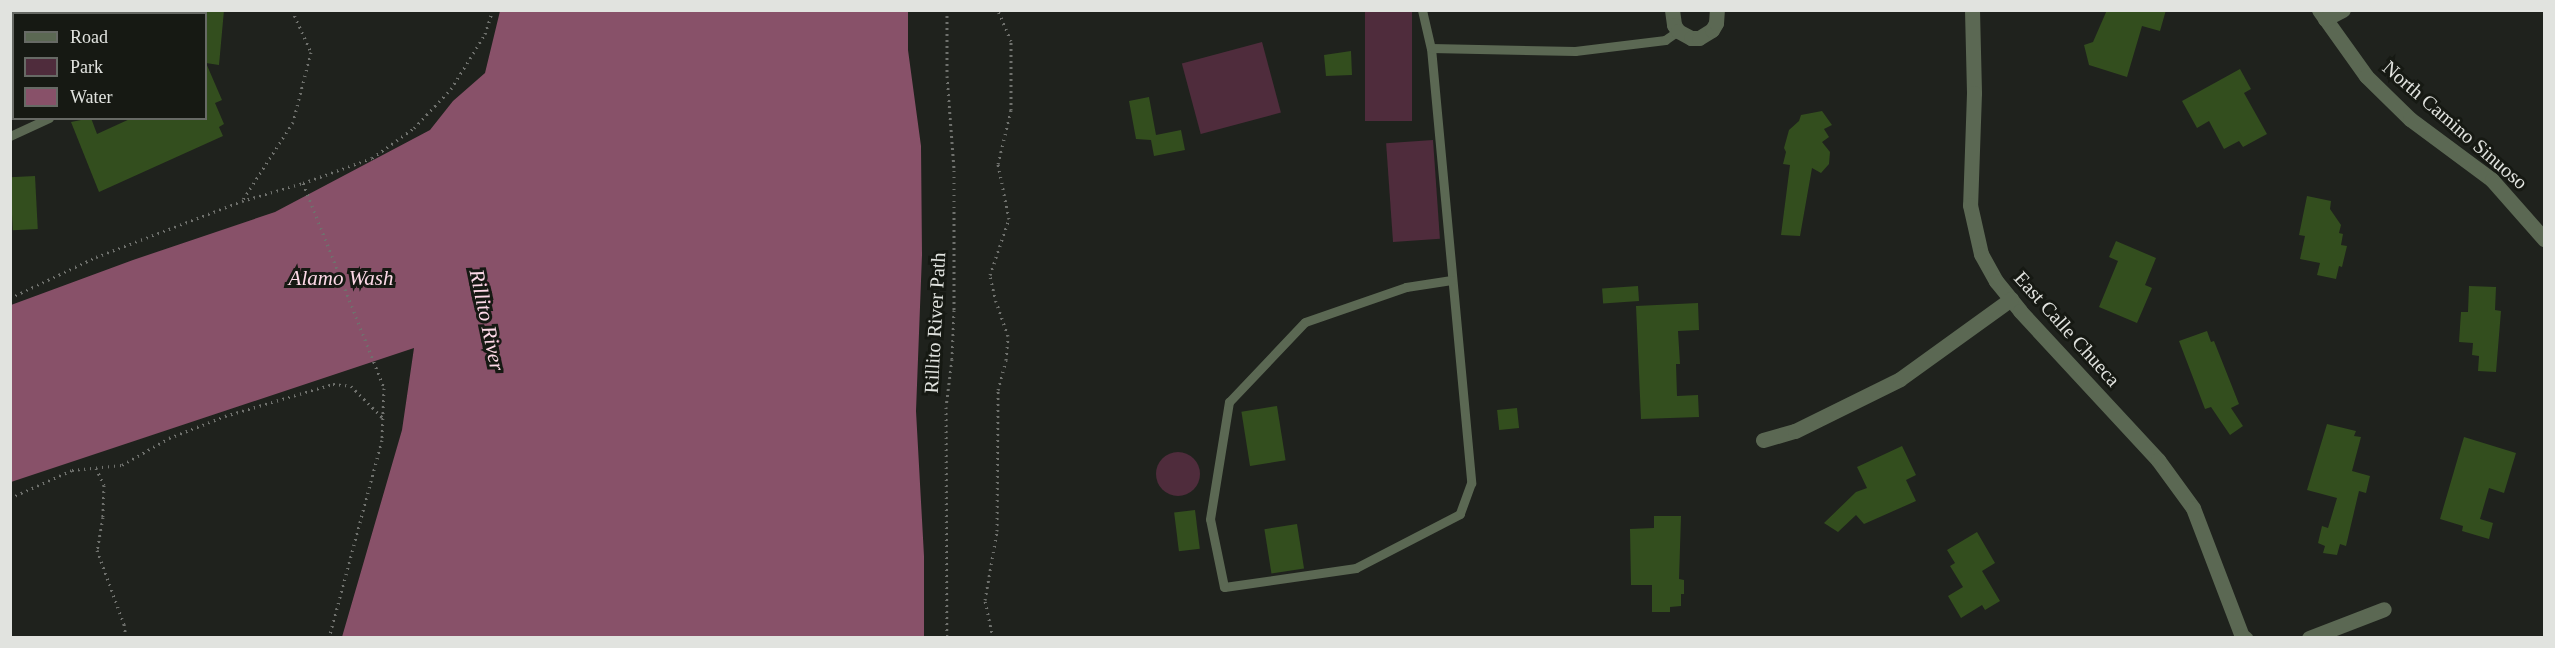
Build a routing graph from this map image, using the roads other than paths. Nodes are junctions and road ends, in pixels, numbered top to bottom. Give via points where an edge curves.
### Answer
1 (1422, 10) edge
2 (1672, 10) edge
3 (1717, 10) edge
4 (1972, 10) edge
5 (2343, 10) edge
6 (2322, 15) edge
7 (1678, 31) junction
8 (1431, 48) junction
9 (45, 120) edge
10 (10, 136) edge
11 (2544, 238) edge
12 (1451, 280) junction
13 (2011, 299) junction
14 (1762, 440) dead end
15 (2384, 609) dead end
16 (2245, 638) edge
17 (2309, 638) edge

1 - 8 lane
2 - 7 street
3 - 7 street via 1716,23 1706,35 1691,38
4 - 13 street, East Calle Chueca via 1970,205 1981,254
5 - 6 street
6 - 11 street, North Camino Sinuoso via 2366,76 2410,119 2492,180
7 - 8 lane via 1665,40 1575,51
8 - 12 lane
9 - 10 lane
12 - 12 lane via 1406,287 1305,322 1229,402 1210,519 1224,587 1356,568 1460,514 1471,483
13 - 14 street via 1900,379 1795,431
13 - 16 street, East Calle Chueca via 2158,460 2193,508
15 - 17 street

